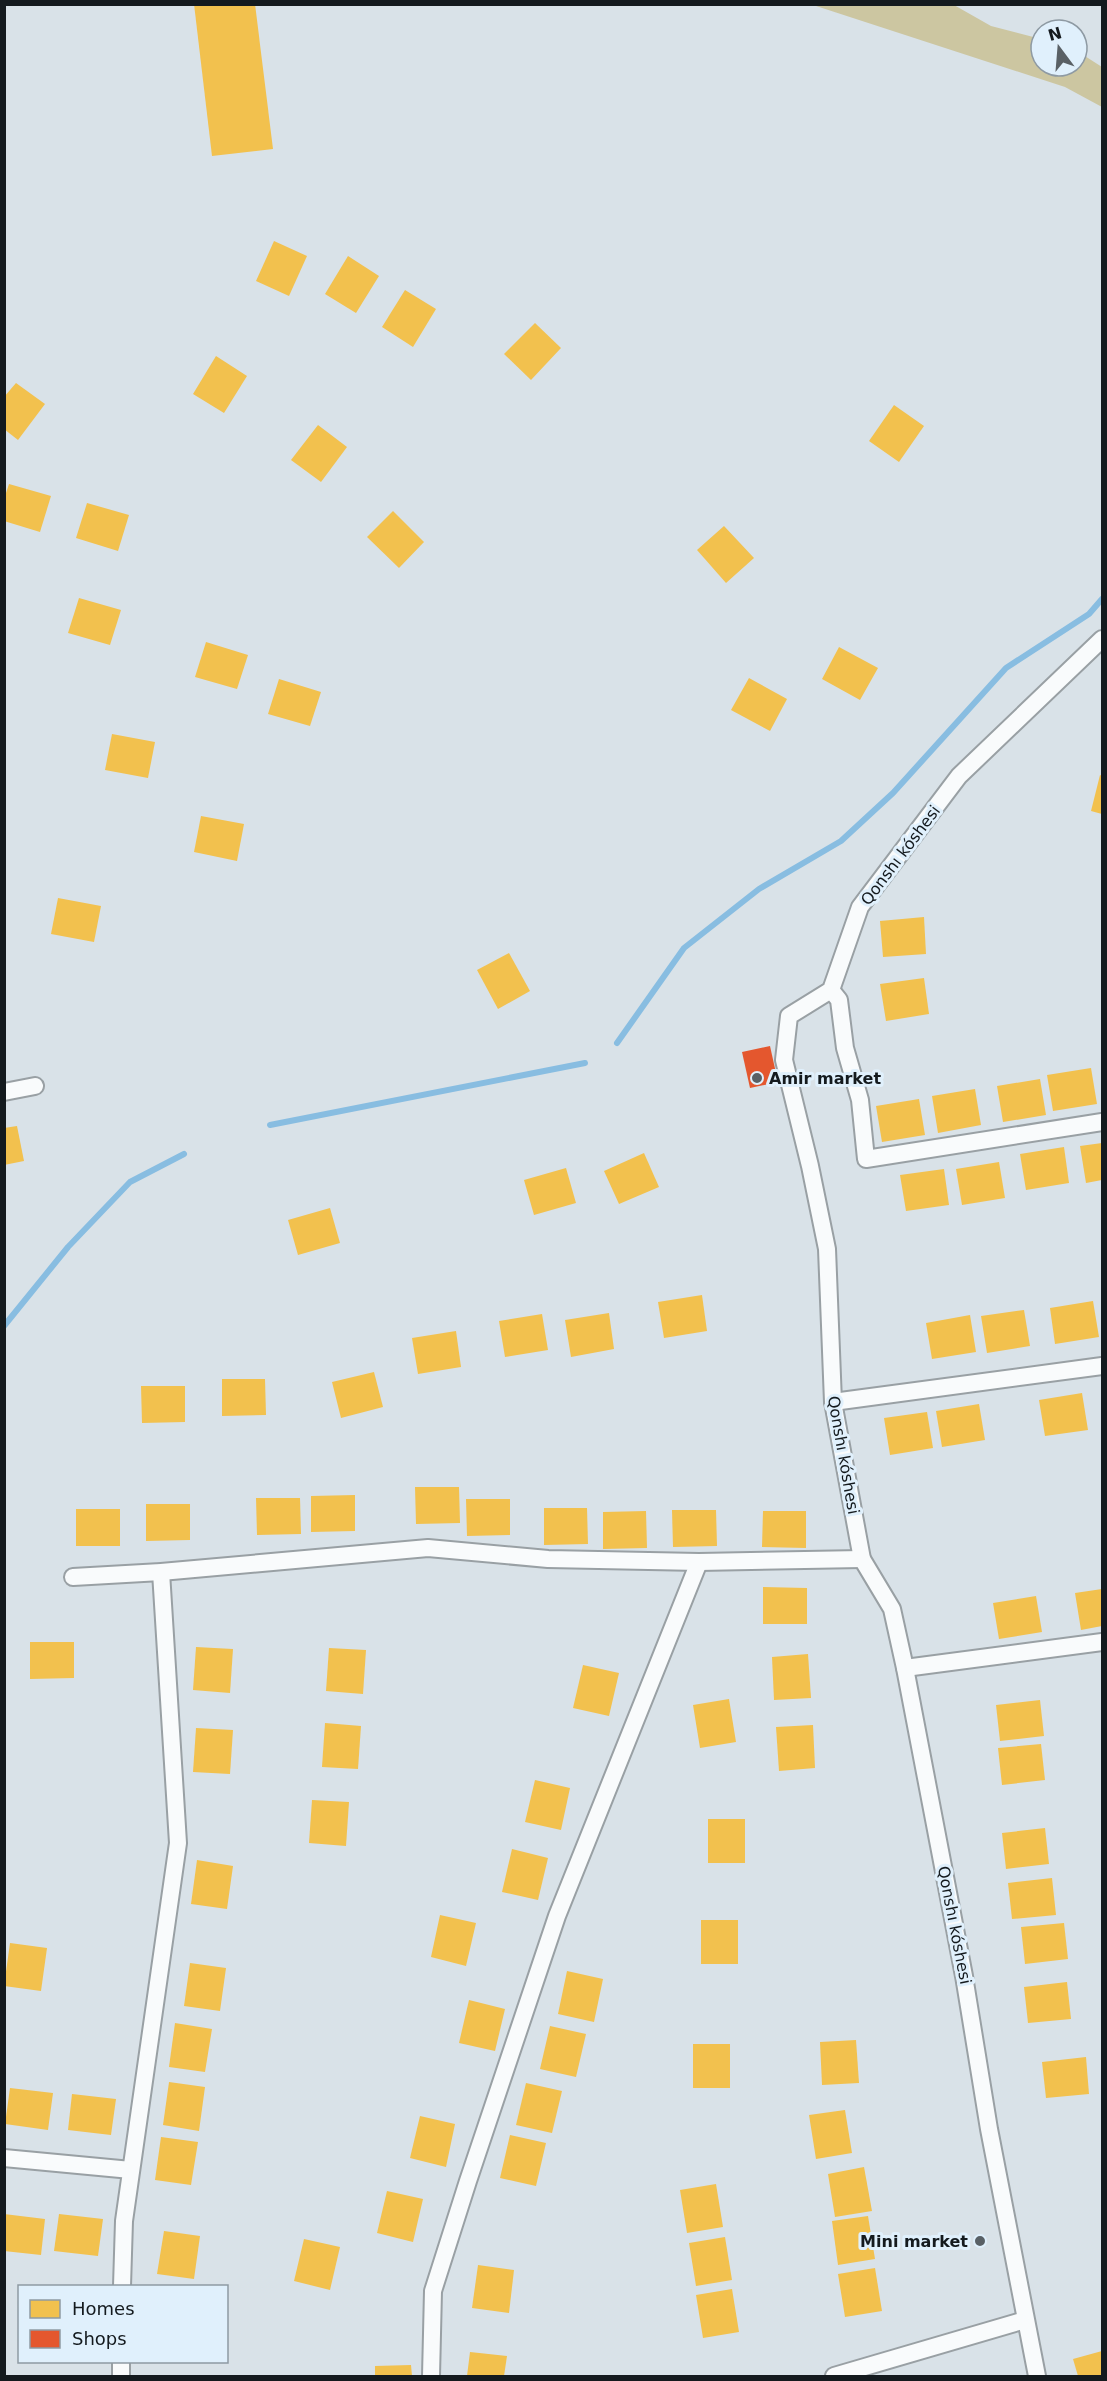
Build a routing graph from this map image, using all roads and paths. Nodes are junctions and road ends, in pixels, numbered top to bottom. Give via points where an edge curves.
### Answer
1 (1102, 639) edge
2 (831, 990) junction
3 (36, 1086) dead end
4 (4, 1092) edge
5 (1102, 1122) edge
6 (1102, 1366) edge
7 (833, 1402) junction
8 (862, 1559) junction
9 (699, 1562) junction
10 (161, 1572) junction
11 (73, 1577) dead end
12 (1102, 1642) edge
13 (905, 1668) junction
14 (4, 2158) edge
15 (131, 2170) junction
16 (122, 2285) edge
17 (1025, 2320) junction
18 (431, 2376) edge
19 (834, 2376) edge
20 (1037, 2376) edge

1 - 2 street, Qonshı kóshesi via 959,776 860,907
2 - 5 street via 839,1000 845,1048 860,1100 866,1159
2 - 7 street, Qonshı kóshesi via 789,1016 784,1060 827,1249
3 - 4 street
6 - 7 street
7 - 8 street, Qonshı kóshesi
8 - 9 street
8 - 13 street, Qonshı kóshesi via 892,1609
9 - 10 street via 548,1559 428,1548
9 - 18 street via 557,1916 468,2181 433,2291
10 - 11 street
10 - 15 street via 178,1842
12 - 13 street
13 - 17 street, Qonshı kóshesi
14 - 15 street
15 - 16 street via 124,2221
17 - 19 street
17 - 20 street, Qonshı kóshesi

